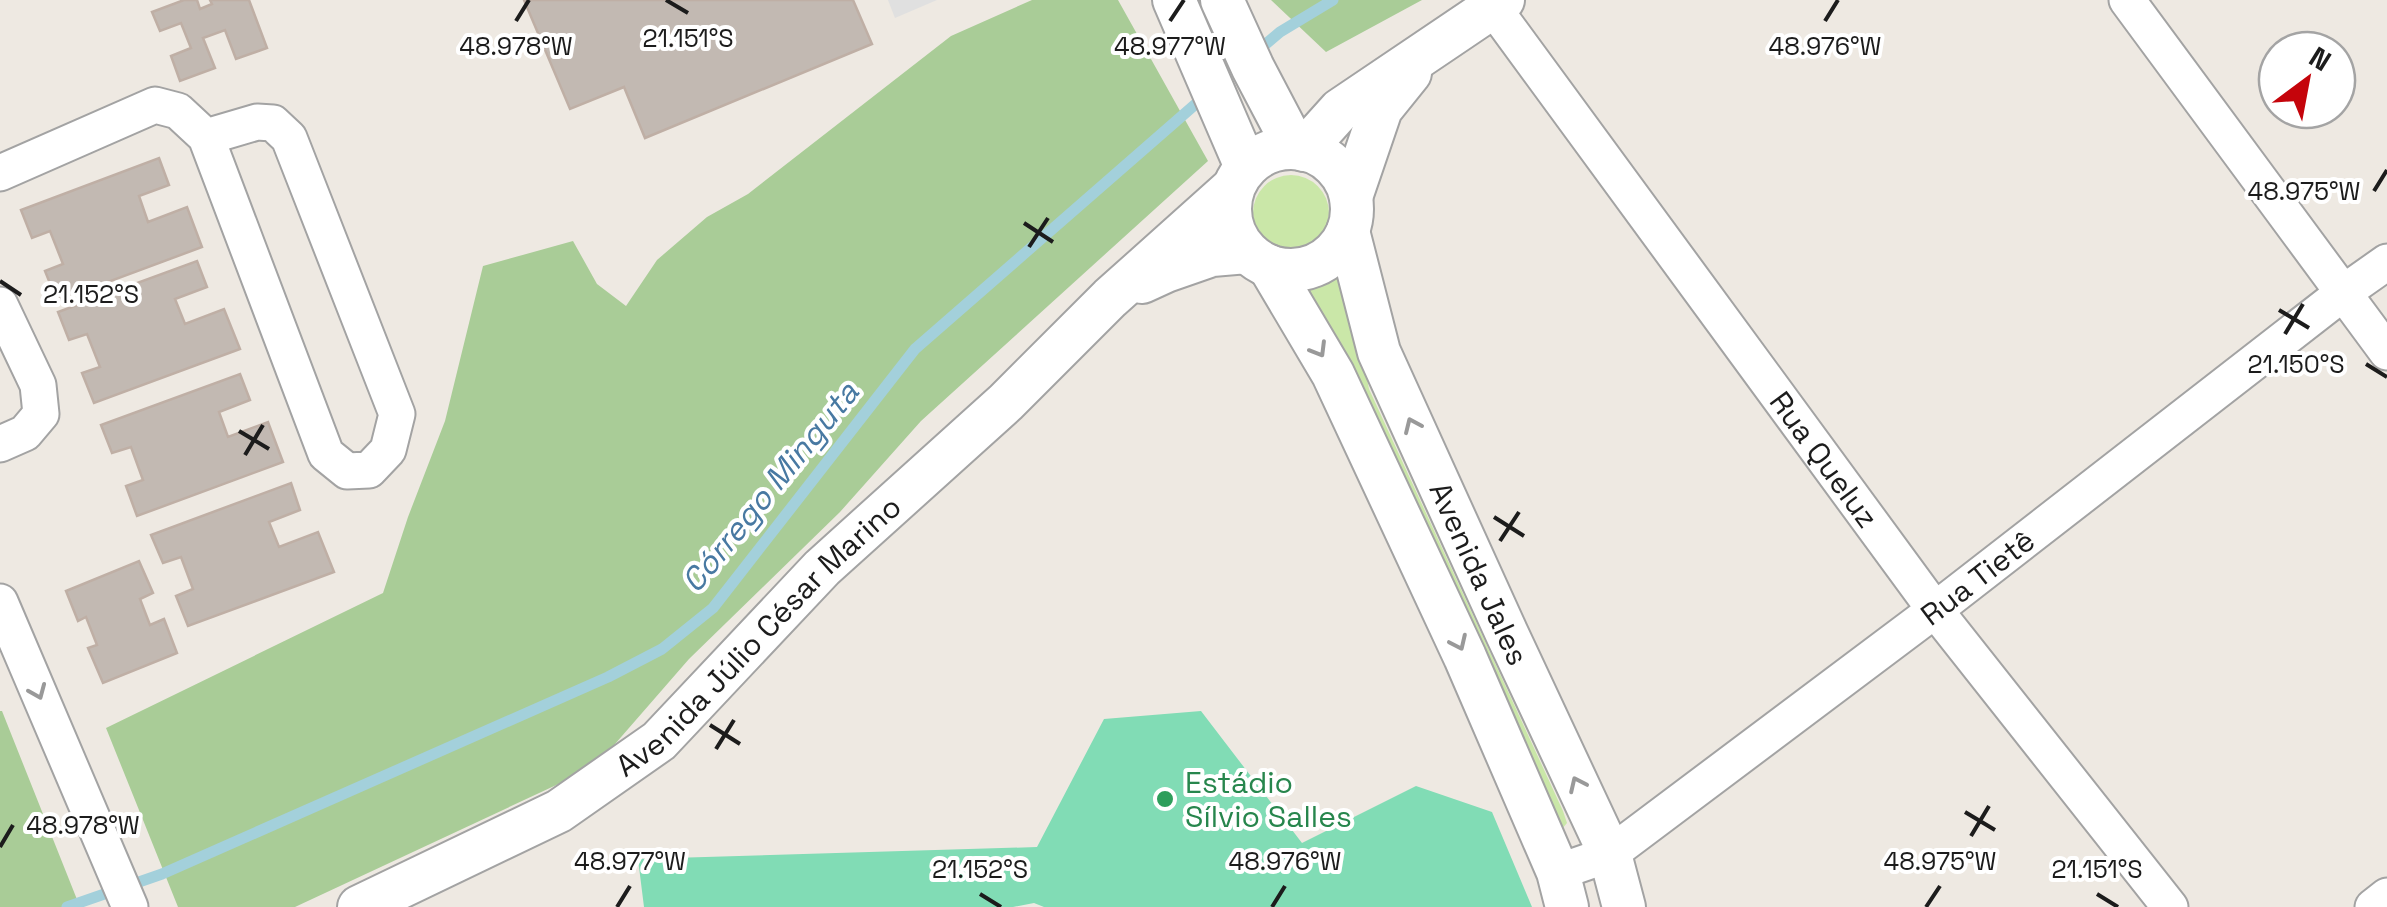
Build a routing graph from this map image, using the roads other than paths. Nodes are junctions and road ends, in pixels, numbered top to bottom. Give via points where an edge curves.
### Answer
1 (1174, 0) edge
2 (1222, 0) edge
3 (2127, 0) edge
4 (1497, 3) edge
5 (1430, 49) junction
6 (206, 138) junction
7 (1299, 149) junction
8 (0, 173) edge
9 (1240, 177) junction
10 (1350, 214) junction
11 (1258, 259) junction
12 (2387, 262) edge
13 (2343, 293) junction
14 (1110, 298) junction
15 (0, 305) edge
16 (2387, 352) edge
17 (0, 444) edge
18 (0, 602) edge
19 (1935, 610) junction
20 (1610, 854) junction
21 (1562, 889) edge
22 (124, 893) edge
23 (2387, 896) edge
24 (360, 907) edge
25 (1624, 907) edge
26 (2170, 907) edge
27 (2373, 907) edge

1 - 9 street
2 - 7 street
3 - 13 street
4 - 5 street
4 - 19 street, Rua Queluz
5 - 7 street via 1340,110
5 - 10 street via 1381,109
6 - 6 street via 326,454 347,471 369,470 388,450 398,414 289,138 273,124 257,122
6 - 8 street via 178,110 155,104
7 - 9 street via 1260,156
7 - 10 street via 1340,172
9 - 11 street via 1231,222 1236,238
9 - 14 street, Avenida Júlio César Marino
10 - 11 street via 1338,248 1324,261 1287,270
20 -> 10 street, Avenida Jales via 1380,352
11 - 14 street, Avenida Júlio César Marino via 1212,255
11 -> 21 street, Avenida Jales via 1341,391 1465,657
12 - 13 street, Rua Tietê
13 - 16 street
13 - 19 street, Rua Tietê
14 - 24 street, Avenida Júlio César Marino via 822,568 659,740 559,812
15 - 17 street via 38,386 41,414 25,433
18 -> 22 street
19 - 20 street, Rua Tietê
19 - 26 street, Rua Queluz
20 - 21 street, Rua Tietê
20 - 25 street, Avenida Jales
23 - 27 street

